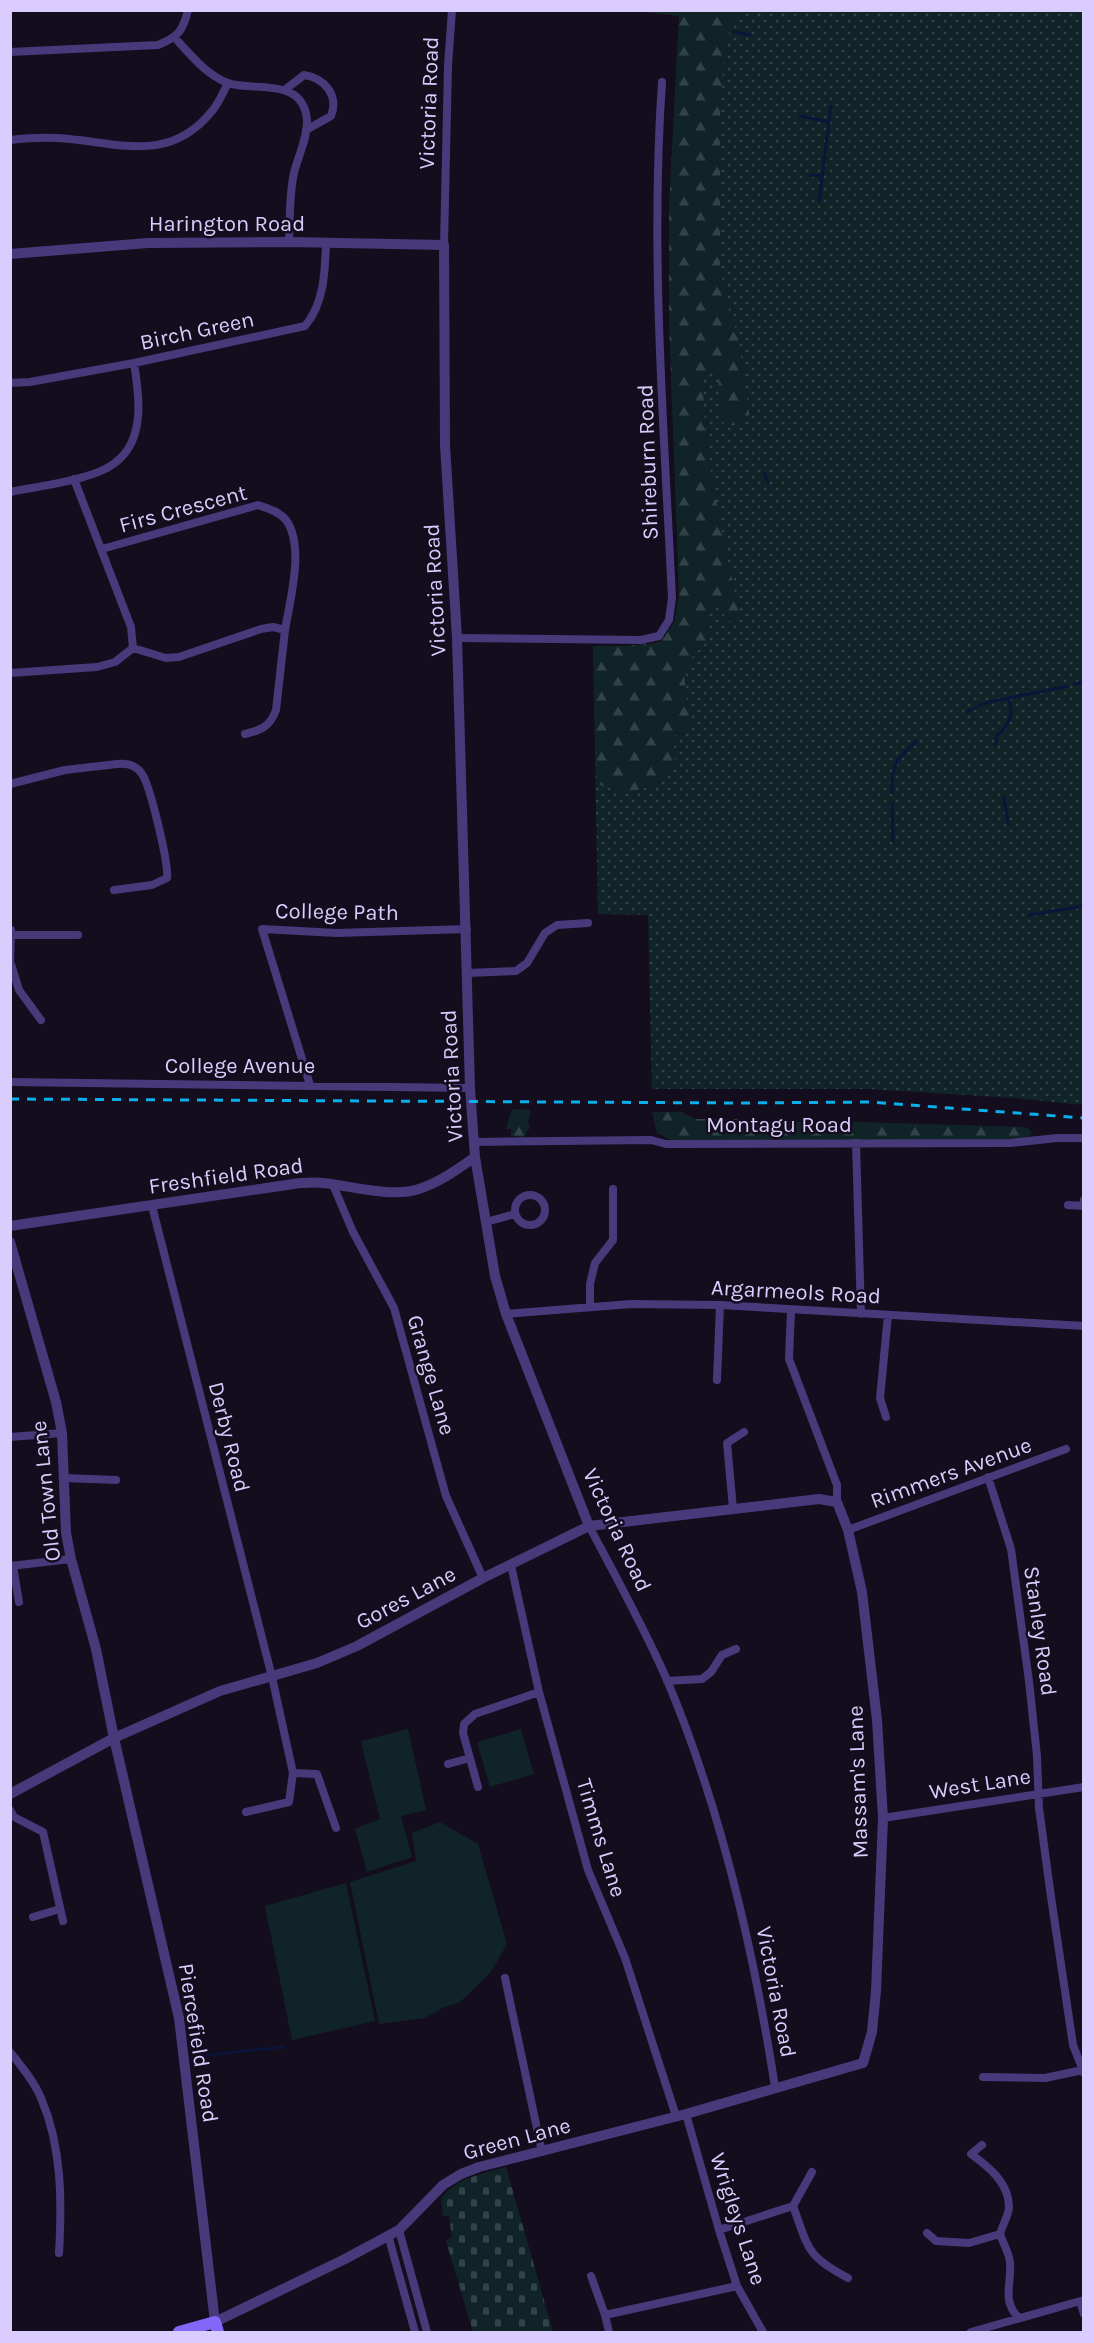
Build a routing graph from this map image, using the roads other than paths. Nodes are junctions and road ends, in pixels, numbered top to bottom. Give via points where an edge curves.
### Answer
1 (188, 10) edge
2 (452, 10) edge
3 (175, 38) junction
4 (10, 52) edge
5 (662, 82) dead end
6 (228, 83) junction
7 (286, 89) junction
8 (306, 130) junction
9 (10, 140) edge
10 (289, 242) junction
11 (326, 244) junction
12 (444, 245) junction
13 (10, 254) edge
14 (134, 363) junction
15 (10, 383) edge
16 (74, 479) junction
17 (10, 492) edge
18 (102, 549) junction
19 (285, 630) junction
20 (458, 638) junction
21 (133, 648) junction
22 (10, 673) edge
23 (245, 734) dead end
24 (10, 784) edge
25 (114, 890) dead end
26 (588, 922) dead end
27 (466, 929) junction
28 (10, 930) edge
29 (11, 935) edge
30 (78, 935) dead end
31 (11, 964) edge
32 (467, 973) junction
33 (41, 1020) dead end
34 (10, 1083) edge
35 (310, 1084) junction
36 (470, 1088) junction
37 (1083, 1138) edge
38 (474, 1142) junction
39 (856, 1143) junction
40 (476, 1157) junction
41 (333, 1185) junction
42 (613, 1189) dead end
43 (1083, 1200) edge
44 (1068, 1205) dead end
45 (152, 1206) junction
46 (1083, 1206) edge
47 (515, 1214) dead end
48 (486, 1222) junction
49 (10, 1226) edge
50 (10, 1242) edge
51 (720, 1305) junction
52 (590, 1307) junction
53 (791, 1311) junction
54 (506, 1314) junction
55 (861, 1314) junction
56 (888, 1315) junction
57 (1083, 1326) edge
58 (717, 1380) dead end
59 (886, 1417) dead end
60 (744, 1432) dead end
61 (62, 1433) junction
62 (10, 1437) edge
63 (1066, 1449) dead end
64 (988, 1477) junction
65 (64, 1479) junction
66 (116, 1480) dead end
67 (837, 1502) junction
68 (734, 1509) junction
69 (589, 1526) junction
70 (848, 1530) junction
71 (71, 1559) junction
72 (511, 1565) junction
73 (12, 1566) edge
74 (483, 1578) junction
75 (19, 1602) dead end
76 (736, 1649) dead end
77 (272, 1677) junction
78 (667, 1681) junction
79 (539, 1692) junction
80 (114, 1738) junction
81 (470, 1758) junction
82 (448, 1764) dead end
83 (293, 1773) junction
84 (478, 1787) dead end
85 (1083, 1787) edge
86 (1039, 1793) junction
87 (10, 1794) edge
88 (10, 1810) edge
89 (246, 1812) dead end
90 (884, 1818) junction
91 (336, 1828) dead end
92 (60, 1909) junction
93 (33, 1917) dead end
94 (63, 1921) dead end
95 (505, 1978) dead end
96 (10, 2052) edge
97 (862, 2063) joint
98 (1083, 2072) edge
99 (983, 2077) dead end
100 (775, 2087) junction
101 (681, 2115) junction
102 (982, 2145) dead end
103 (542, 2152) junction
104 (812, 2172) dead end
105 (793, 2206) junction
106 (719, 2230) junction
107 (393, 2232) junction
108 (927, 2233) dead end
109 (1000, 2234) junction
110 (936, 2241) junction
111 (932, 2250) dead end
112 (58, 2253) dead end
113 (591, 2276) dead end
114 (848, 2278) dead end
115 (737, 2286) junction
116 (1082, 2300) edge
117 (1083, 2314) edge
118 (605, 2315) junction
119 (1019, 2318) junction
120 (217, 2327) edge
121 (179, 2332) edge
122 (415, 2332) edge
123 (427, 2332) edge
124 (609, 2332) edge
125 (763, 2332) edge
126 (971, 2332) edge

1 - 3 street
2 - 12 street, Victoria Road
3 - 4 street via 158,45 130,48
3 - 6 street via 201,66
5 - 20 street, Shireburn Road via 657,162 672,598 669,620 658,636 641,640
6 - 7 street
6 - 9 street via 214,110 173,142 145,147 58,138
7 - 8 street via 303,106
7 - 8 street via 304,75 318,79 331,91 331,116
8 - 10 street via 293,175
10 - 11 street, Harington Road
10 - 13 street, Harington Road via 148,243
11 - 12 street, Harington Road
11 - 14 street, Birch Green via 319,300 304,326
12 - 20 street, Victoria Road via 445,445
14 - 15 street, Birch Green
14 - 16 street via 139,397 134,435 117,462
16 - 17 street
16 - 18 street
18 - 19 street, Firs Crescent via 258,505 271,509 285,519 294,536
18 - 21 street via 131,627
19 - 21 street via 261,629 172,658
19 - 23 street, Firs Crescent via 272,722 264,729
20 - 27 street, Victoria Road
21 - 22 street via 115,662 97,668
24 - 25 street via 117,764 138,770 150,796 167,878 152,885
26 - 32 street via 557,925 545,933 527,963 516,970
27 - 32 street, Victoria Road
27 - 35 street, College Path via 337,933 262,929
28 - 29 street
29 - 30 street
29 - 31 street
31 - 33 street via 19,990
32 - 36 street, Victoria Road
34 - 35 street, College Avenue
35 - 36 street, College Avenue
36 - 38 street, Victoria Road
37 - 39 street, Montagu Road via 1010,1143
38 - 39 street, Montagu Road
38 - 40 street, Victoria Road
39 - 55 street
40 - 41 street, Freshfield Road via 418,1190
40 - 48 street, Victoria Road
41 - 45 street, Freshfield Road via 300,1183
41 - 74 street, Grange Lane via 394,1308 446,1496
42 - 52 street via 613,1240 595,1263
43 - 46 street
44 - 46 street
45 - 49 street, Freshfield Road
45 - 77 street, Derby Road
47 - 48 street
48 - 54 street, Victoria Road
50 - 61 street, Old Town Lane via 53,1388
51 - 52 street, Argarmeols Road
51 - 53 street, Argarmeols Road
51 - 58 street
52 - 54 street, Argarmeols Road
53 - 55 street, Argarmeols Road
53 - 67 street via 789,1359 837,1485
54 - 69 street, Victoria Road
55 - 56 street, Argarmeols Road
56 - 57 street, Argarmeols Road
56 - 59 street via 880,1398
60 - 68 street via 727,1443
61 - 62 street
61 - 65 street, Old Town Lane
63 - 64 street, Rimmers Avenue
64 - 70 street, Rimmers Avenue
64 - 86 street, Stanley Road via 1011,1549
65 - 66 street
65 - 71 street, Old Town Lane
67 - 68 street, Gores Lane via 819,1499
67 - 70 street, Massam's Lane
68 - 69 street, Gores Lane
69 - 72 street, Gores Lane
69 - 78 street, Victoria Road
70 - 90 street, Massam's Lane via 863,1604
71 - 73 street
71 - 80 street, Old Town Lane via 96,1649
72 - 74 street, Gores Lane
72 - 79 street, Timms Lane
73 - 75 street
74 - 77 street, Gores Lane via 357,1646
76 - 78 street via 722,1655 702,1679
77 - 80 street, Gores Lane via 220,1691
77 - 83 street, Derby Road
78 - 100 street, Victoria Road via 709,1791 743,1929
79 - 81 street via 468,1718 463,1732
79 - 101 street, Timms Lane via 588,1870 625,1958
80 - 87 street, Gores Lane
80 - 120 street, Piercefield Road via 180,2018
81 - 82 street
81 - 84 street
83 - 89 street via 289,1802
83 - 91 street via 317,1774
85 - 86 street, West Lane
86 - 90 street, West Lane
86 - 98 street, Stanley Road via 1065,1999 1073,2045
88 - 92 street via 14,1818 43,1832
90 - 97 street, Massam's Lane via 876,1991 872,2032
92 - 93 street
92 - 94 street
95 - 103 street
96 - 112 street via 41,2098 60,2168
97 - 100 street, Green Lane
98 - 99 street via 1045,2078
100 - 101 street, Green Lane
101 - 103 street, Green Lane
101 - 106 street, Wrigleys Lane
102 - 109 street via 971,2154 989,2167 1005,2187 1010,2208
103 - 107 street, Green Lane via 461,2174
104 - 105 street
105 - 106 street
105 - 114 street via 810,2252 824,2266
106 - 115 street, Wrigleys Lane
107 - 120 street, Green Lane
107 - 122 street
107 - 123 street
108 - 110 street
109 - 110 street via 969,2243
109 - 119 street via 1010,2258 1008,2300
110 - 111 street
113 - 118 street
115 - 118 street
115 - 125 street, Wrigleys Lane
116 - 117 street
116 - 119 street
118 - 124 street
119 - 126 street
120 - 121 main road

